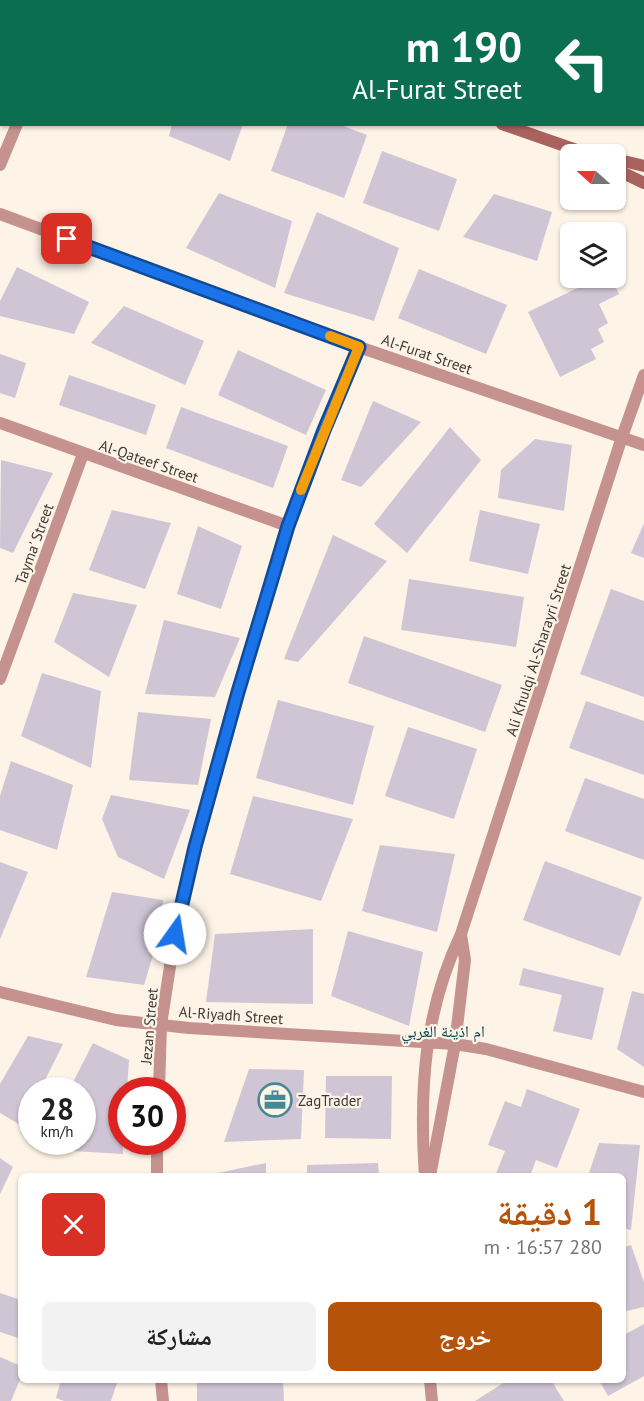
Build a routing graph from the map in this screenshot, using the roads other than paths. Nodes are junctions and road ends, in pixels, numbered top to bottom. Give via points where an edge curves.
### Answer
1 (16, 126) edge
2 (508, 126) edge
3 (560, 144) edge
4 (626, 162) edge
5 (0, 165) edge
6 (644, 166) edge
7 (626, 174) edge
8 (644, 183) edge
9 (0, 214) edge
10 (359, 347) junction
11 (644, 375) edge
12 (0, 423) edge
13 (622, 437) junction
14 (644, 445) edge
15 (83, 454) junction
16 (288, 526) junction
17 (0, 679) edge
18 (461, 934) junction
19 (0, 992) edge
20 (161, 1025) junction
21 (427, 1042) junction
22 (455, 1044) junction
23 (159, 1077) edge
24 (644, 1092) edge
25 (157, 1155) edge
26 (157, 1173) edge
27 (428, 1173) edge
28 (429, 1173) edge
29 (161, 1383) edge
30 (430, 1383) edge
31 (163, 1401) edge
32 (432, 1401) edge

1 - 5 street
2 - 3 main road
4 - 6 main road
7 - 8 main road
9 - 10 street, Al-Furat Street
10 - 13 street, Al-Furat Street
10 - 16 street, Jezan Street
11 - 13 street, Ali Khulqi Al-Sharayri Street
12 - 15 street, Al-Qateef Street
13 - 14 street, Al-Furat Street
13 - 18 street, Ali Khulqi Al-Sharayri Street
15 - 16 street, Al-Qateef Street
15 - 17 street, Tayma' Street
16 - 20 street, Jezan Street via 195,847 175,934
18 - 21 street, Ali Khulqi Al-Sharayri Street via 444,976
18 - 22 street, Ali Khulqi Al-Sharayri Street via 465,960
19 - 20 street, Al-Riyadh Street via 116,1020
20 - 21 street, Al-Riyadh Street
20 - 23 street, Jezan Street
21 - 22 street, Al-Riyadh Street
21 - 27 street, Ali Khulqi Al-Sharayri Street via 422,1107
22 - 24 street, Al-Riyadh Street via 495,1051
22 - 28 street, Ali Khulqi Al-Sharayri Street
25 - 26 street
29 - 31 street
30 - 32 street

